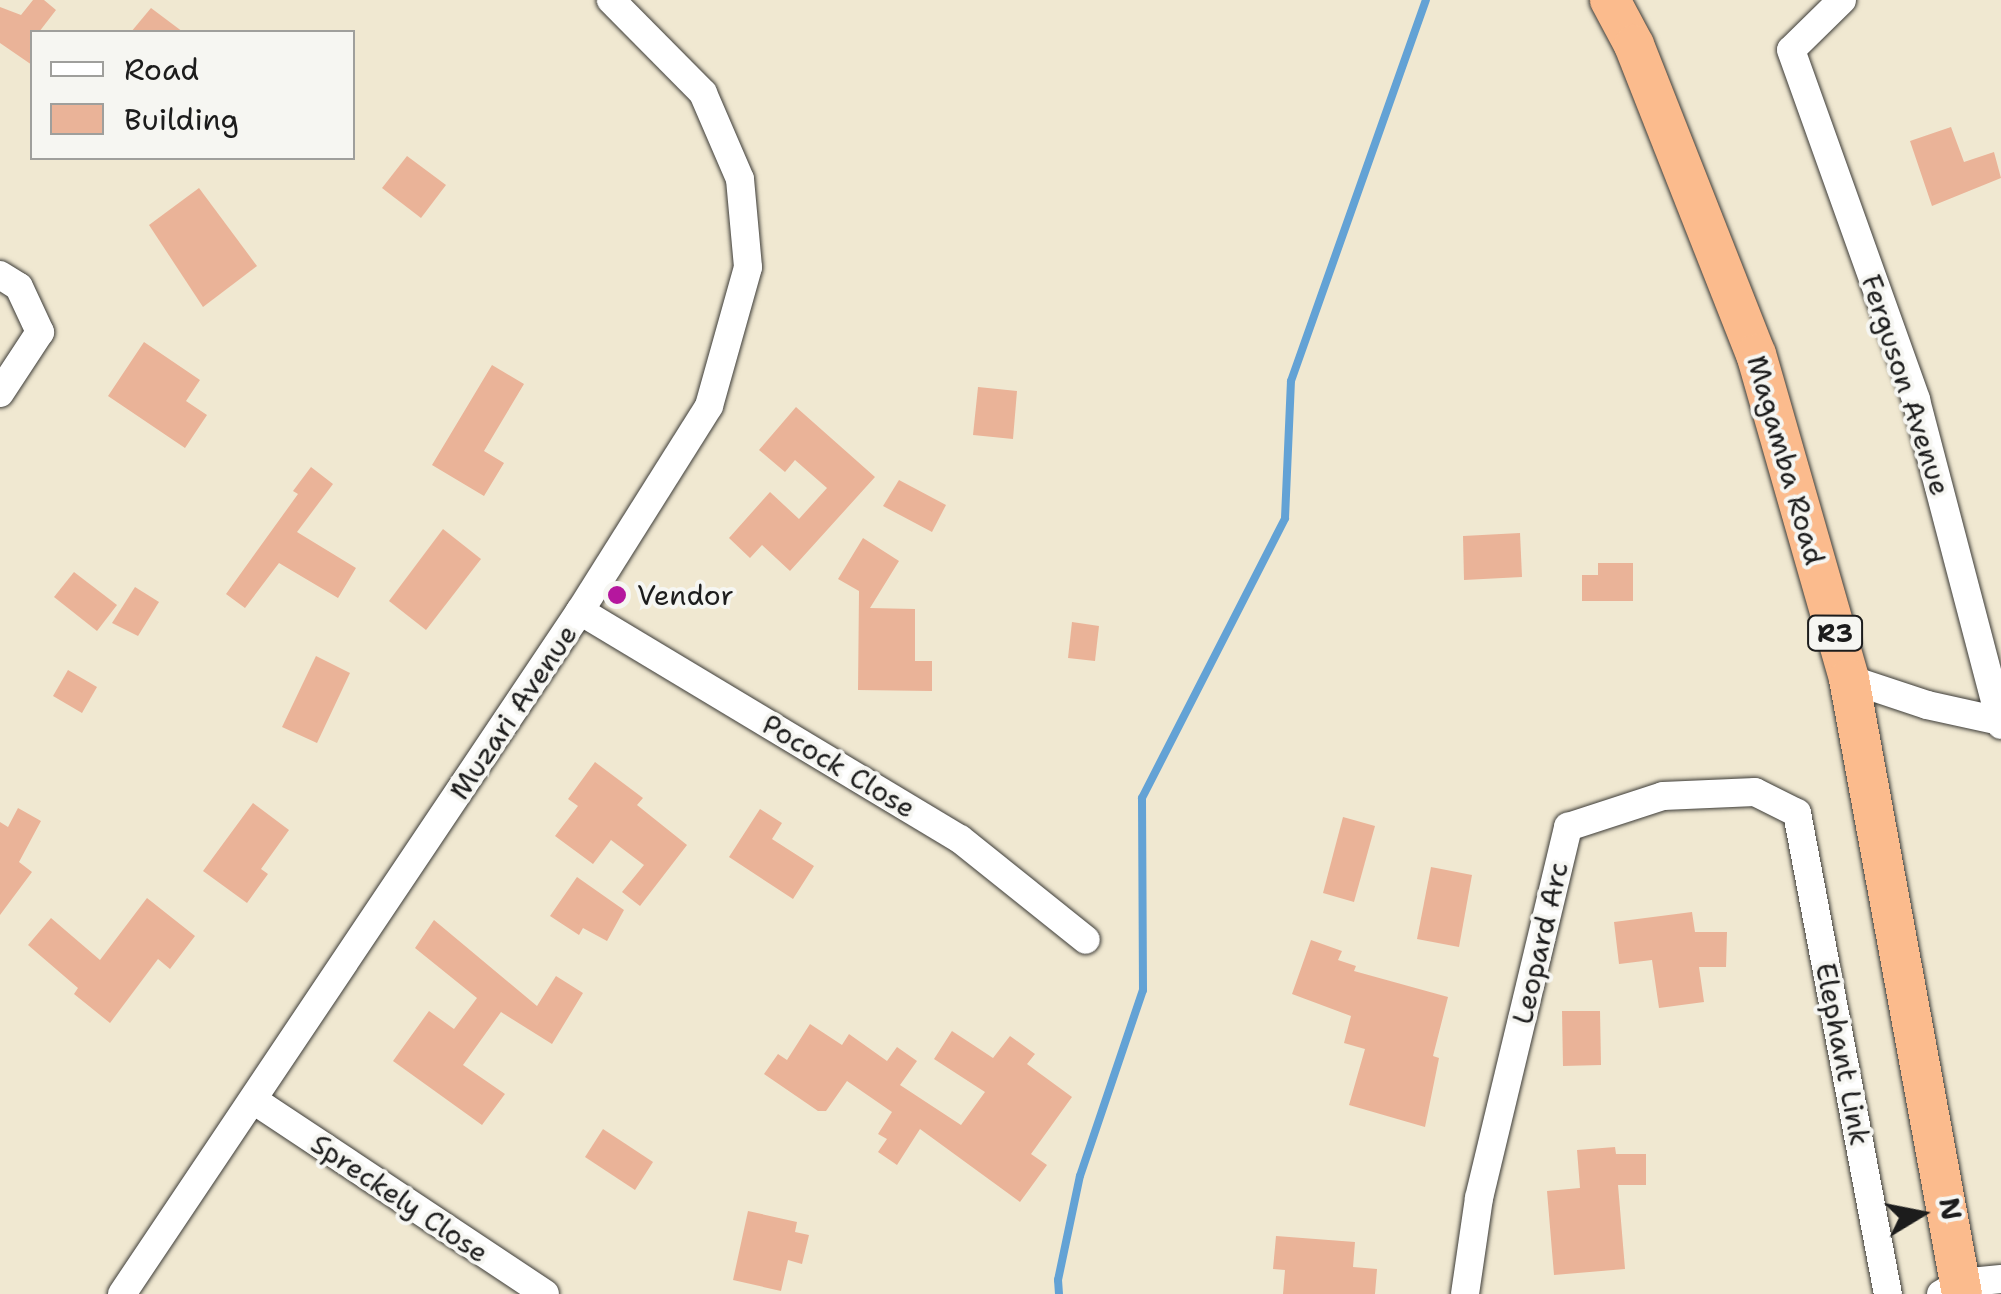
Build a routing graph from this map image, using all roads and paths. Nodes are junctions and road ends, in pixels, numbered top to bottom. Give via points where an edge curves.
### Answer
1 (611, 0) edge
2 (1610, 0) edge
3 (1842, 0) edge
4 (0, 275) edge
5 (0, 393) edge
6 (580, 610) junction
7 (1848, 679) junction
8 (2000, 723) edge
9 (1797, 813) joint
10 (1086, 940) dead end
11 (255, 1101) junction
12 (2001, 1279) edge
13 (1954, 1290) edge
14 (122, 1294) edge
15 (545, 1294) edge
16 (1465, 1294) edge
17 (1888, 1294) edge

1 - 6 street, Muzari Avenue via 703,93 740,179 748,267 709,406
2 - 7 highway, Magamba Road / R3 via 1634,44 1756,354
3 - 8 street, Ferguson Avenue via 1791,50 1916,400
4 - 5 street via 19,287 40,332
6 - 10 street, Pocock Close via 960,839
6 - 11 street, Muzari Avenue
7 - 8 street
7 - 13 highway, Magamba Road / R3
9 - 16 street, Leopard Arc via 1755,792 1663,796 1568,827 1479,1198
9 - 17 street, Elephant Link
11 - 14 street, Muzari Avenue
11 - 15 street, Spreckely Close
12 - 13 street

